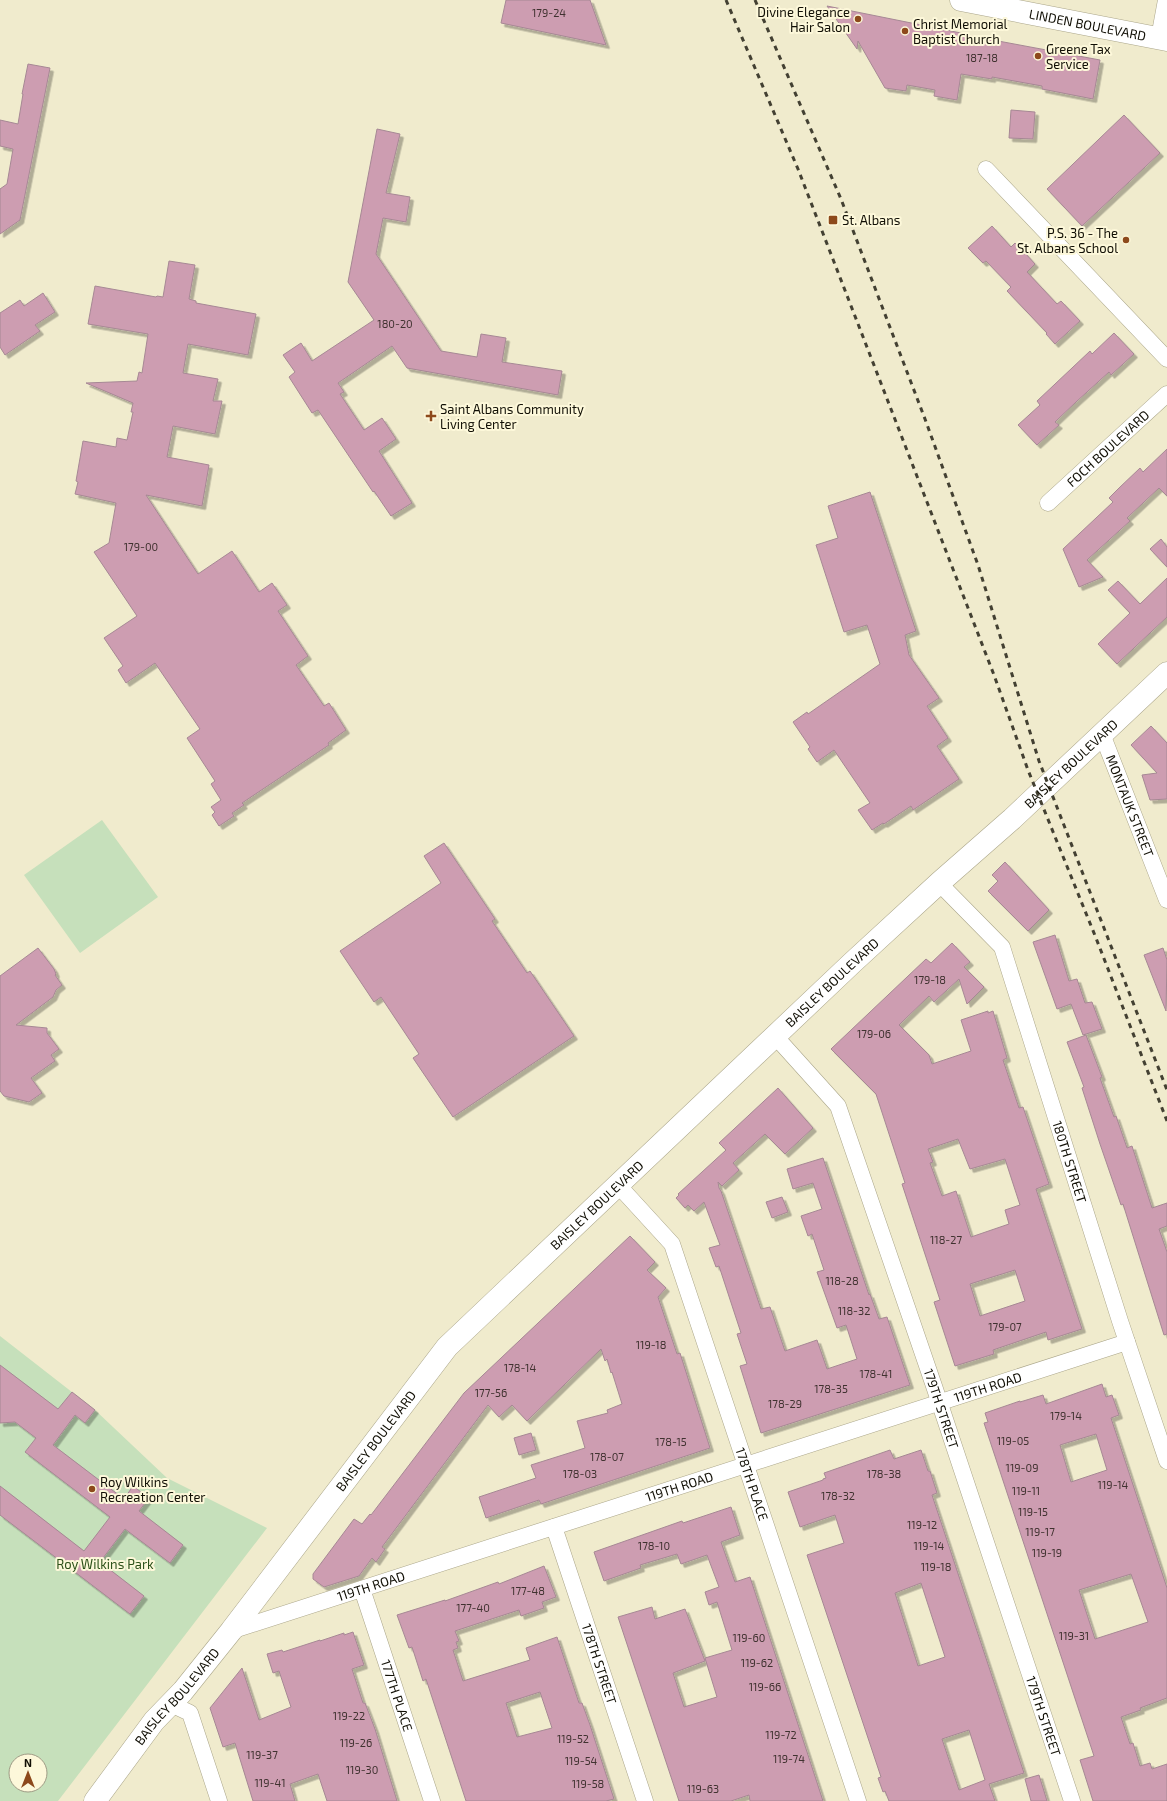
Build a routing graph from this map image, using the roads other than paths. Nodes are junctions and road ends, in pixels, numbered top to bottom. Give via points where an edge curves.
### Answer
1 (961, 0) edge
2 (1166, 0) edge
3 (1163, 39) edge
4 (986, 169) dead end
5 (1167, 359) edge
6 (1167, 394) edge
7 (1048, 503) dead end
8 (1167, 673) edge
9 (1102, 734) junction
10 (939, 883) junction
11 (1167, 900) edge
12 (775, 1036) junction
13 (618, 1185) junction
14 (1127, 1342) junction
15 (940, 1403) junction
16 (1167, 1461) edge
17 (746, 1465) junction
18 (554, 1527) junction
19 (362, 1589) junction
20 (231, 1631) junction
21 (171, 1704) junction
22 (95, 1801) edge
23 (219, 1801) edge
24 (432, 1801) edge
25 (645, 1801) edge
26 (858, 1801) edge
27 (1072, 1801) edge

1 - 3 street, LINDEN BOULEVARD
2 - 3 street
4 - 5 street
6 - 7 street, FOCH BOULEVARD
8 - 9 street, BAISLEY BOULEVARD
9 - 10 street, BAISLEY BOULEVARD via 1012,819
9 - 11 street, MONTAUK STREET
10 - 12 street, BAISLEY BOULEVARD
10 - 14 street, 180TH STREET via 1002,947
12 - 13 street, BAISLEY BOULEVARD
12 - 15 street, 179TH STREET via 838,1106
13 - 17 street, 178TH PLACE via 672,1244
13 - 20 street, BAISLEY BOULEVARD via 447,1347
14 - 15 street, 119TH ROAD
14 - 16 street, 180TH STREET
15 - 17 street, 119TH ROAD
15 - 27 street, 179TH STREET
17 - 18 street, 119TH ROAD
17 - 26 street, 178TH PLACE
18 - 19 street, 119TH ROAD
18 - 25 street, 178TH STREET
19 - 20 street, 119TH ROAD
19 - 24 street, 177TH PLACE
20 - 21 street, BAISLEY BOULEVARD
21 - 22 street, BAISLEY BOULEVARD via 154,1722
21 - 23 street via 190,1714

